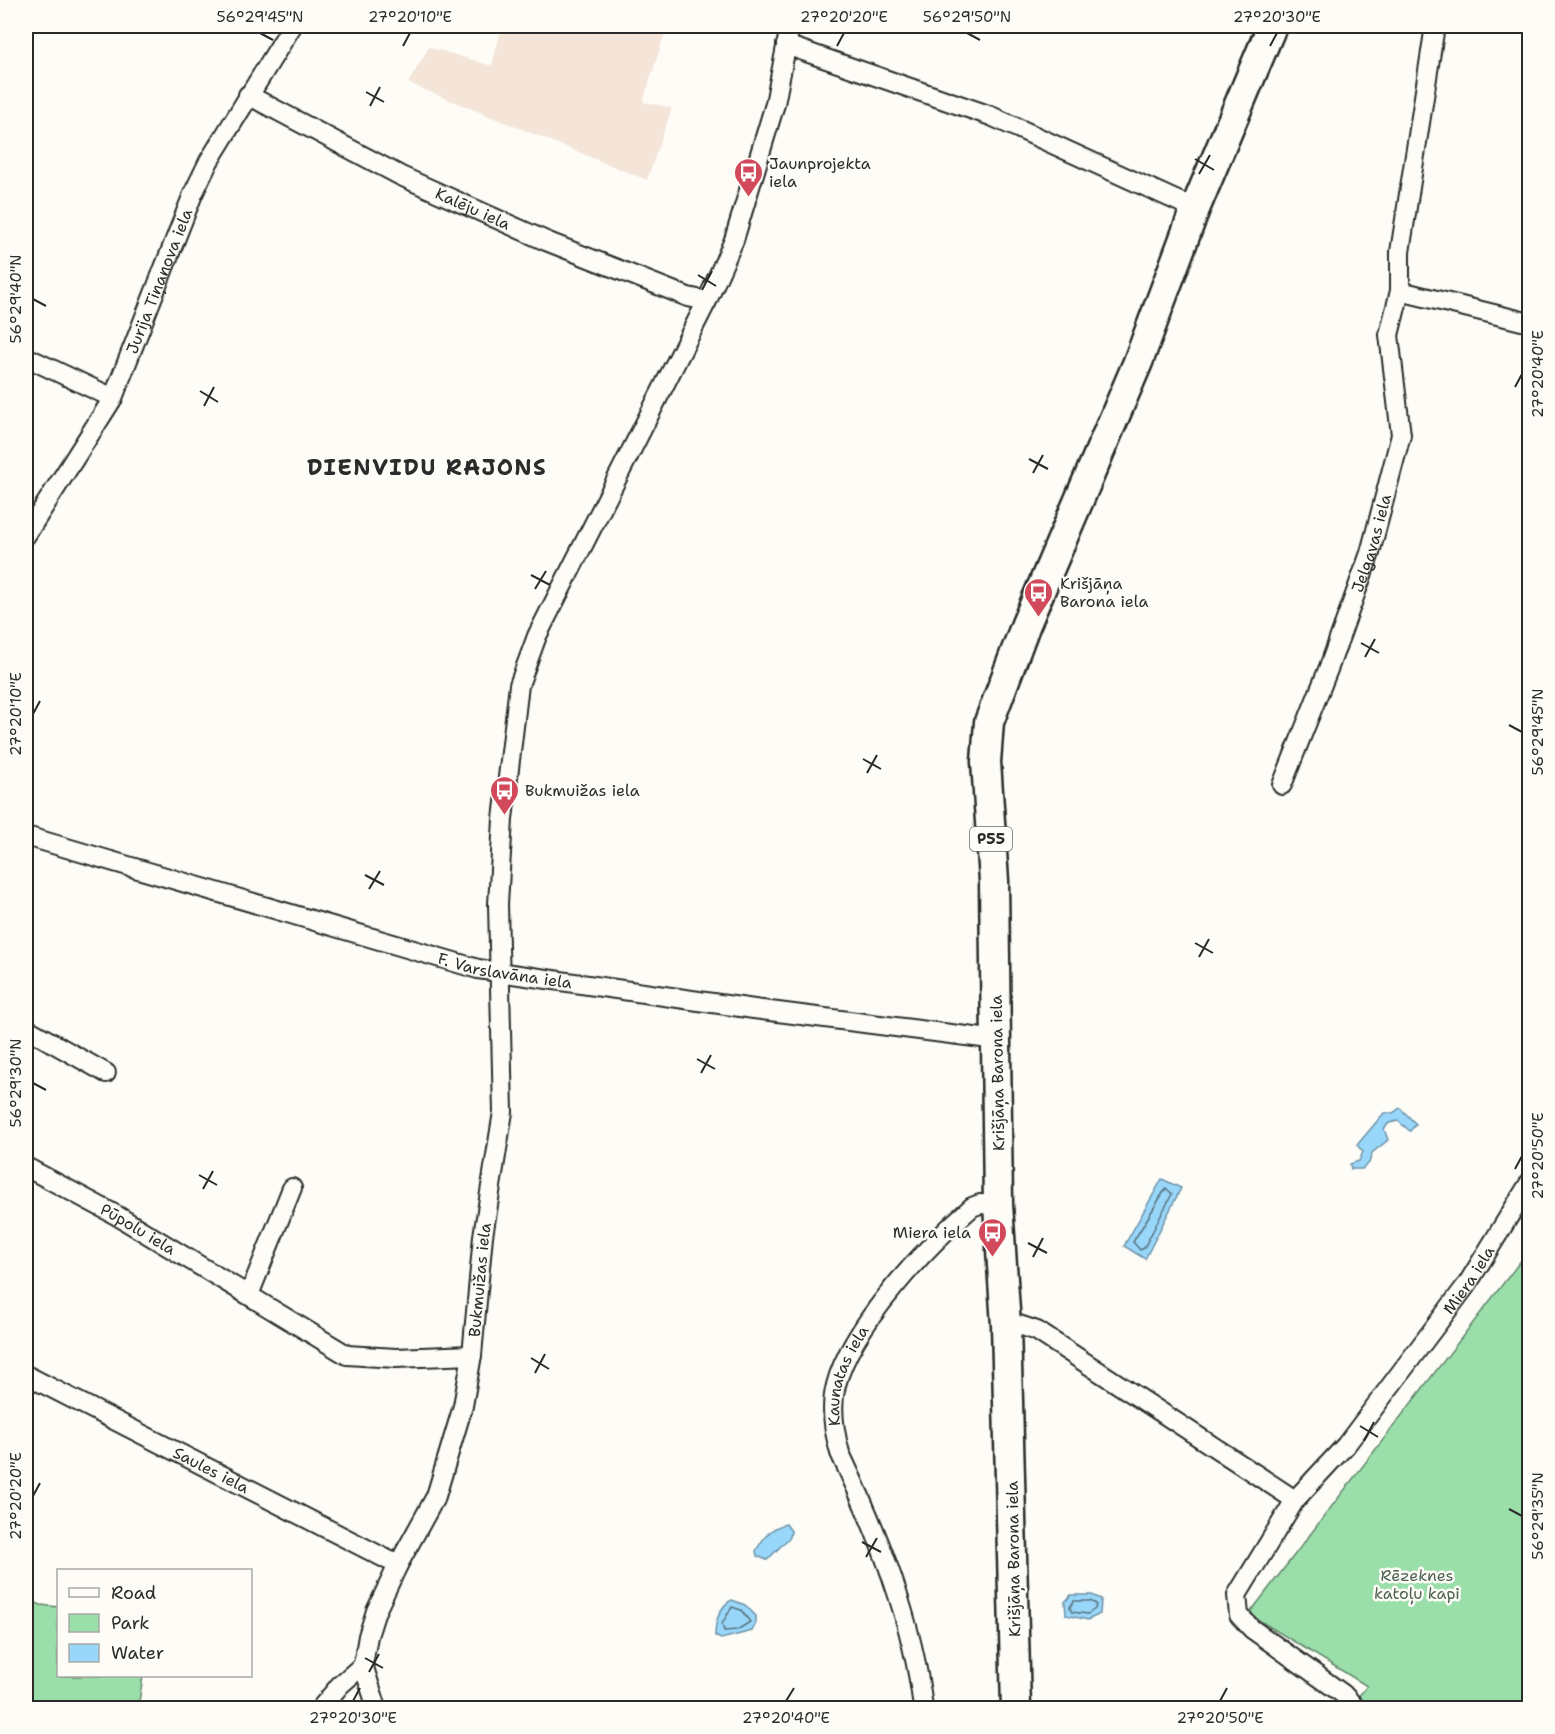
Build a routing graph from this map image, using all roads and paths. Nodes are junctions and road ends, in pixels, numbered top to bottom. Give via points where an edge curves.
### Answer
1 (292, 26) edge
2 (790, 26) edge
3 (1272, 26) edge
4 (1435, 26) edge
5 (786, 45) junction
6 (248, 94) junction
7 (1195, 209) junction
8 (1400, 291) junction
9 (707, 301) junction
10 (1530, 323) edge
11 (26, 357) edge
12 (113, 398) junction
13 (26, 535) edge
14 (1282, 785) dead end
15 (26, 836) edge
16 (499, 973) junction
17 (26, 1029) edge
18 (998, 1040) junction
19 (106, 1073) dead end
20 (26, 1167) edge
21 (1530, 1182) edge
22 (292, 1188) dead end
23 (998, 1205) junction
24 (249, 1295) junction
25 (1006, 1325) junction
26 (472, 1355) junction
27 (26, 1375) edge
28 (1295, 1500) junction
29 (398, 1565) junction
30 (363, 1665) junction
31 (321, 1708) edge
32 (377, 1708) edge
33 (923, 1708) edge
34 (1016, 1708) edge
35 (1356, 1708) edge

1 - 6 street, Jurija Tiņanova iela
2 - 5 street, Bukmuižas iela
3 - 7 main road, Krišjāņa Barona iela / P55
4 - 8 street, Jelgavas iela via 1400,252
5 - 7 street via 991,116
5 - 9 street, Bukmuižas iela via 756,171 734,240
6 - 9 street, Kalēju iela via 401,176 546,241
6 - 12 street, Jurija Tiņanova iela via 193,194
7 - 18 main road, Krišjāņa Barona iela / P55 via 1138,362 990,715 987,772
8 - 10 street
8 - 14 street, Jelgavas iela via 1389,335 1401,435 1370,553
9 - 16 street, Bukmuižas iela via 537,636 519,685 503,819
11 - 12 street
12 - 13 street, Jurija Tiņanova iela
15 - 16 street, F. Varslavāna iela
16 - 18 street, F. Varslavāna iela
16 - 26 street, Bukmuižas iela via 503,1112 483,1236
17 - 19 street
18 - 23 main road, Krišjāņa Barona iela / P55
20 - 24 street, Pūpolu iela via 116,1215
21 - 28 street, Miera iela via 1468,1283 1346,1444
22 - 24 street
23 - 25 main road, Krišjāņa Barona iela / P55
23 - 33 street, Kaunatas iela via 972,1207 899,1282 850,1348 834,1394 835,1436 884,1554 919,1669
24 - 26 street, Pūpolu iela via 347,1355
25 - 28 street via 1037,1331
25 - 34 main road, Krišjāņa Barona iela / P55
26 - 29 street, Bukmuižas iela via 463,1406 436,1496
27 - 29 street, Saules iela
28 - 35 street, Miera iela via 1237,1595 1239,1615
29 - 30 street, Bukmuižas iela via 376,1611
30 - 31 street
30 - 32 street, Bukmuižas iela

